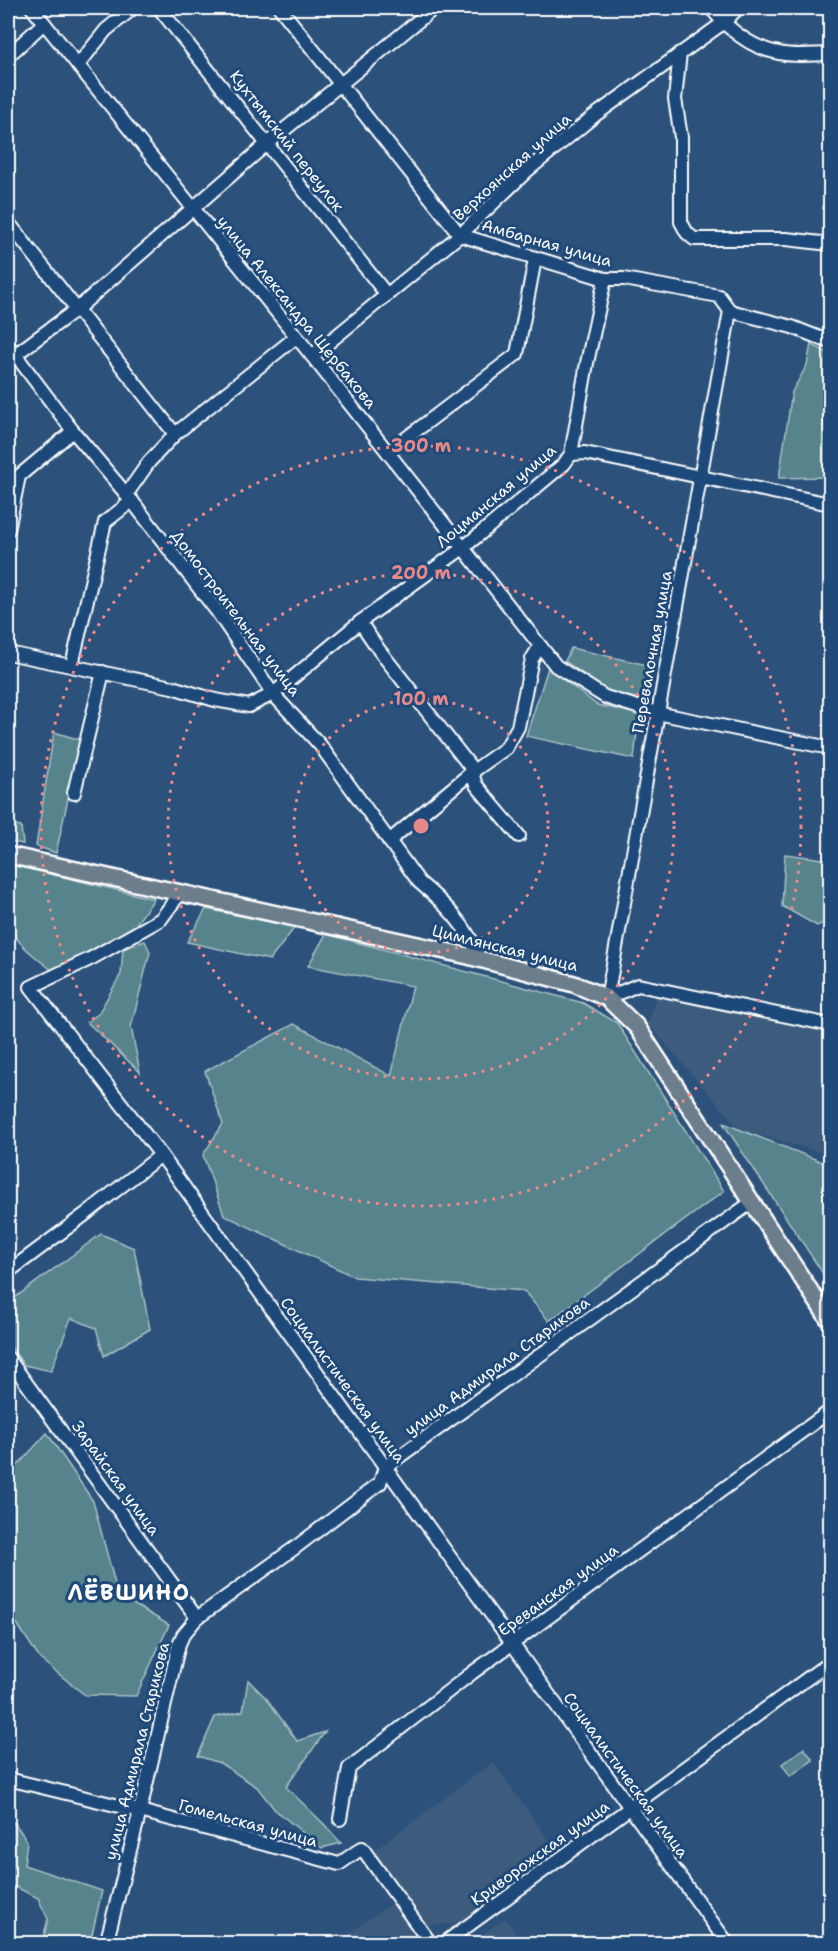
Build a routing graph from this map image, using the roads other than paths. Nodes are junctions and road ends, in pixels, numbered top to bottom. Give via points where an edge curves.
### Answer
1 (32, 8) edge
2 (133, 8) edge
3 (159, 8) edge
4 (280, 8) edge
5 (434, 8) edge
6 (711, 8) edge
7 (738, 8) edge
8 (44, 23) junction
9 (723, 23) junction
10 (680, 53) junction
11 (831, 54) edge
12 (8, 56) edge
13 (78, 65) junction
14 (340, 83) junction
15 (268, 143) junction
16 (192, 207) junction
17 (8, 222) edge
18 (460, 236) junction
19 (831, 244) edge
20 (535, 259) junction
21 (605, 279) junction
22 (387, 295) junction
23 (77, 309) junction
24 (730, 311) junction
25 (296, 337) junction
26 (831, 342) edge
27 (10, 353) edge
28 (312, 356) junction
29 (73, 431) junction
30 (175, 434) junction
31 (388, 452) junction
32 (571, 454) junction
33 (700, 478) junction
34 (129, 498) junction
35 (831, 504) edge
36 (8, 530) edge
37 (463, 548) junction
38 (360, 622) junction
39 (540, 645) junction
40 (8, 653) edge
41 (72, 665) junction
42 (103, 672) junction
43 (273, 693) junction
44 (657, 713) junction
45 (831, 748) edge
46 (472, 772) junction
47 (74, 794) dead end
48 (519, 836) dead end
49 (389, 841) junction
50 (8, 855) edge
51 (181, 892) junction
52 (479, 959) junction
53 (607, 998) junction
54 (831, 1025) edge
55 (161, 1155) junction
56 (752, 1202) junction
57 (8, 1272) edge
58 (831, 1321) edge
59 (8, 1358) edge
60 (831, 1411) edge
61 (385, 1467) junction
62 (197, 1618) junction
63 (511, 1644) junction
64 (831, 1662) edge
65 (8, 1779) edge
66 (629, 1808) junction
67 (140, 1811) junction
68 (340, 1819) dead end
69 (106, 1944) edge
70 (431, 1944) edge
71 (443, 1944) edge
72 (728, 1944) edge

1 - 8 street, улица Александра Щербакова
2 - 13 street via 106,30
3 - 15 street, Кухтымский переулок
4 - 14 street, Амбарная улица
5 - 14 street
6 - 9 street
7 - 9 street, Верхоянская улица
8 - 12 street
8 - 13 street, улица Александра Щербакова
9 - 10 street, Верхоянская улица
9 - 11 street via 752,44 779,53
10 - 18 street, Верхоянская улица via 528,170
10 - 19 street via 675,99 681,137 681,222 687,233 694,239 786,239
13 - 16 street, улица Александра Щербакова
14 - 15 street
14 - 18 street, Амбарная улица
15 - 16 street
15 - 22 street, Кухтымский переулок
16 - 23 street
16 - 25 street, улица Александра Щербакова
17 - 23 street
18 - 20 street, Амбарная улица
18 - 22 street, Верхоянская улица
20 - 21 street, Амбарная улица
20 - 31 street via 517,354
21 - 24 street, Амбарная улица via 719,296
21 - 32 street, Лоцманская улица
22 - 28 street, Верхоянская улица
23 - 27 street
23 - 30 street
24 - 26 street, Амбарная улица
24 - 33 street, Перевалочная улица
25 - 28 street, улица Александра Щербакова
25 - 30 street
27 - 29 street, Домостроительная улица
28 - 31 street, улица Александра Щербакова
29 - 34 street, Домостроительная улица
29 - 36 street via 19,476
30 - 34 street via 149,462
31 - 37 street, улица Александра Щербакова
32 - 33 street via 585,453
32 - 37 street, Лоцманская улица
33 - 35 street
33 - 44 street, Перевалочная улица
34 - 41 street via 105,522
34 - 43 street, Домостроительная улица via 216,610
37 - 38 street, Лоцманская улица
37 - 39 street, улица Александра Щербакова
38 - 43 street, Лоцманская улица
38 - 46 street
39 - 44 street, улица Александра Щербакова via 556,666 605,697
39 - 46 street via 531,659 518,727 506,748
40 - 41 street, Лоцманская улица
41 - 42 street, Лоцманская улица
42 - 43 street, Лоцманская улица via 249,706
42 - 47 street
43 - 49 street, Домостроительная улица via 320,745
44 - 45 street, улица Александра Щербакова
44 - 53 street, Перевалочная улица
46 - 48 street via 476,784
46 - 49 street
49 - 52 street, Домостроительная улица via 419,882 440,900 474,943
50 - 51 main road, Цимлянская улица
51 - 52 main road, Цимлянская улица
51 - 55 street, Социалистическая улица via 161,919 31,987
52 - 53 main road, Цимлянская улица via 574,984
53 - 54 street via 638,985
53 - 56 main road, Цимлянская улица via 638,1027
55 - 57 street via 138,1168
55 - 61 street, Социалистическая улица
56 - 58 main road, Цимлянская улица
56 - 61 street, улица Адмирала Старикова
59 - 62 street, Зарайская улица
60 - 63 street, Ереванская улица
61 - 62 street, улица Адмирала Старикова via 380,1482
61 - 63 street, Социалистическая улица
62 - 67 street, улица Адмирала Старикова via 179,1644
63 - 66 street, Социалистическая улица
63 - 68 street, Ереванская улица via 349,1768
64 - 66 street, Криворожская улица
65 - 67 street, Гомельская улица
66 - 71 street, Криворожская улица
66 - 72 street, Социалистическая улица
67 - 69 street, улица Адмирала Старикова
67 - 70 street, Гомельская улица via 339,1864 362,1848

